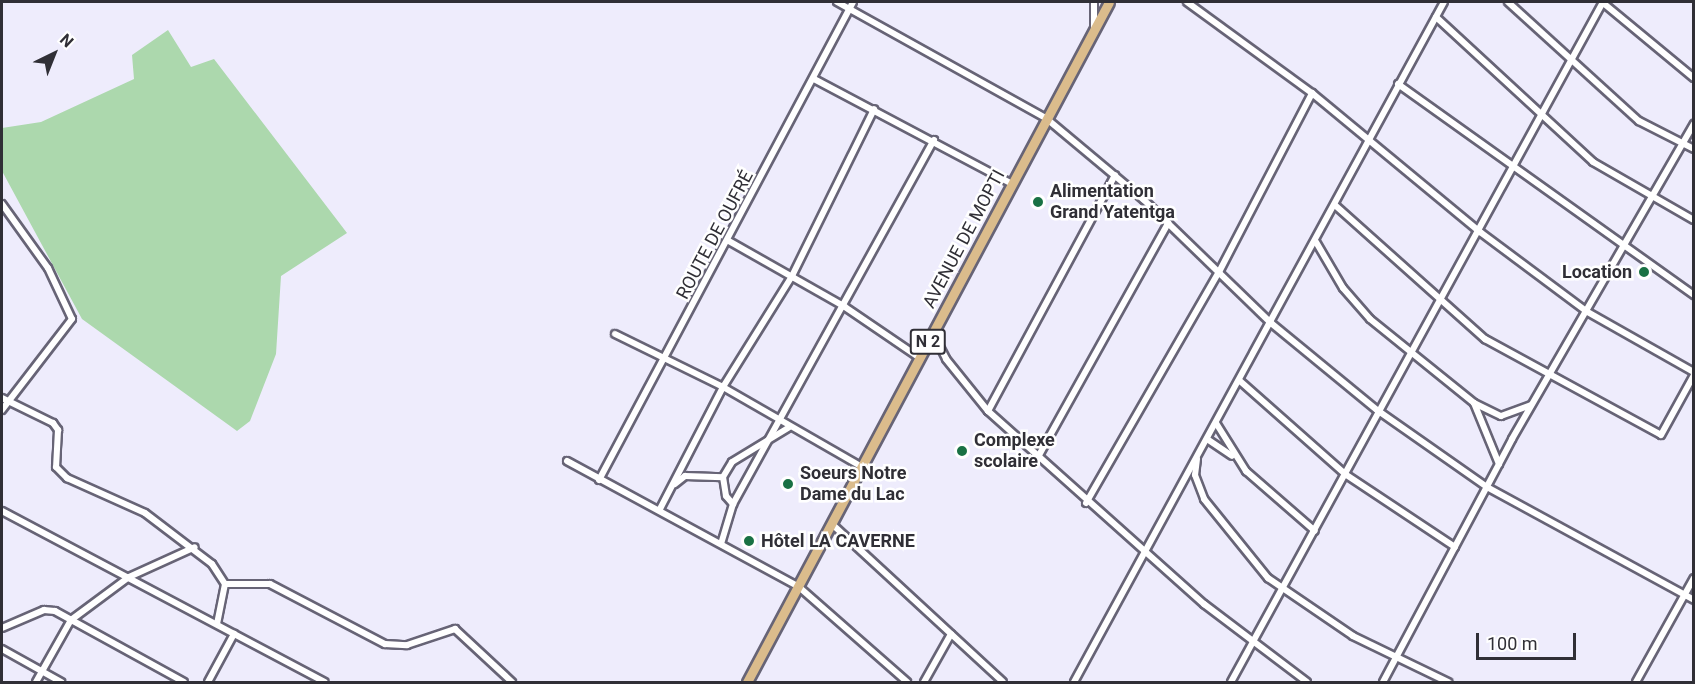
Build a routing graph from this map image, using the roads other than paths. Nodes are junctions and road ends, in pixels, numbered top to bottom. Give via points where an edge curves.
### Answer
1 (837, 2) edge
2 (853, 2) edge
3 (1094, 2) edge
4 (1109, 2) edge
5 (1187, 2) edge
6 (1444, 2) edge
7 (1508, 2) edge
8 (1603, 2) edge
9 (849, 9) junction
10 (1436, 17) junction
11 (1095, 29) junction
12 (1573, 59) junction
13 (1694, 78) edge
14 (814, 79) junction
15 (1398, 84) junction
16 (1312, 93) junction
17 (874, 109) junction
18 (1541, 112) junction
19 (1047, 119) junction
20 (1694, 123) edge
21 (934, 140) junction
22 (1370, 143) junction
23 (1682, 143) junction
24 (1694, 149) edge
25 (1513, 166) junction
26 (1115, 176) junction
27 (1012, 184) junction
28 (1653, 197) junction
29 (2, 204) edge
30 (1336, 207) junction
31 (1694, 220) edge
32 (1168, 223) junction
33 (1480, 232) junction
34 (729, 241) junction
35 (1316, 242) junction
36 (1624, 245) junction
37 (1219, 272) junction
38 (792, 276) junction
39 (1694, 295) edge
40 (1440, 301) junction
41 (844, 307) junction
42 (1586, 311) junction
43 (1271, 323) junction
44 (933, 333) junction
45 (615, 334) dead end
46 (1410, 352) junction
47 (920, 358) junction
48 (664, 361) junction
49 (1694, 373) edge
50 (1548, 377) junction
51 (1240, 381) junction
52 (723, 387) junction
53 (5, 399) edge
54 (1474, 403) junction
55 (1532, 405) junction
56 (2, 410) edge
57 (1377, 410) junction
58 (988, 411) junction
59 (777, 422) junction
60 (1216, 423) junction
61 (788, 428) junction
62 (1207, 438) junction
63 (767, 440) junction
64 (1197, 456) junction
65 (1233, 456) junction
66 (1038, 457) junction
67 (567, 461) dead end
68 (1498, 464) junction
69 (863, 468) junction
70 (1345, 474) junction
71 (723, 477) junction
72 (599, 480) junction
73 (672, 487) junction
74 (1487, 487) junction
75 (1086, 503) junction
76 (732, 504) junction
77 (660, 509) junction
78 (2, 511) edge
79 (833, 525) junction
80 (1315, 531) junction
81 (721, 544) junction
82 (195, 546) junction
83 (1455, 547) junction
84 (1145, 549) junction
85 (129, 577) junction
86 (1694, 578) edge
87 (225, 584) junction
88 (799, 587) junction
89 (1282, 589) junction
90 (1684, 595) junction
91 (1694, 600) edge
92 (72, 620) junction
93 (217, 624) junction
94 (2, 628) edge
95 (234, 634) junction
96 (951, 634) junction
97 (1253, 642) junction
98 (2, 649) edge
99 (1396, 656) junction
100 (42, 672) junction
101 (36, 682) edge
102 (61, 682) edge
103 (184, 682) edge
104 (208, 682) edge
105 (325, 682) edge
106 (512, 682) edge
107 (747, 682) edge
108 (907, 682) edge
109 (924, 682) edge
110 (1003, 682) edge
111 (1074, 682) edge
112 (1230, 682) edge
113 (1307, 682) edge
114 (1383, 682) edge
115 (1448, 682) edge
116 (1636, 682) edge

1 - 9 street
2 - 9 street, ROUTE DE OUFRÉ
3 - 11 street
4 - 11 main road, AVENUE DE MOPTI / N 2
5 - 16 street
6 - 10 street
7 - 12 street
8 - 12 street
8 - 13 street
9 - 14 street, ROUTE DE OUFRÉ
9 - 19 street
10 - 15 street
10 - 18 street
11 - 19 main road, AVENUE DE MOPTI / N 2
12 - 18 street
12 - 23 street via 1639,121
14 - 17 street
14 - 34 street, ROUTE DE OUFRÉ
15 - 22 street
15 - 25 street
16 - 22 street
16 - 37 street
17 - 21 street
17 - 38 street
18 - 25 street
18 - 28 street via 1593,162
19 - 26 street
19 - 27 main road, AVENUE DE MOPTI / N 2
20 - 23 street
21 - 27 street
21 - 41 street
22 - 30 street
22 - 33 street
23 - 24 street
23 - 28 street
25 - 33 street
25 - 36 street
26 - 32 street
26 - 58 street
27 - 44 main road, AVENUE DE MOPTI / N 2
28 - 31 street
28 - 36 street
29 - 53 street via 48,268 72,319
30 - 35 street
30 - 40 street
32 - 37 street
32 - 66 street
33 - 40 street
33 - 42 street
34 - 38 street
34 - 48 street, ROUTE DE OUFRÉ
35 - 43 street
35 - 46 street via 1343,288
36 - 39 street
36 - 42 street
37 - 43 street
37 - 75 street
38 - 41 street
38 - 52 street
40 - 46 street
40 - 50 street via 1485,339
41 - 47 street
41 - 59 street
42 - 49 street
42 - 50 street
43 - 51 street
43 - 57 street
44 - 47 main road, AVENUE DE MOPTI / N 2
44 - 58 street via 946,359
45 - 48 street
46 - 54 street
46 - 57 street
47 - 69 main road, AVENUE DE MOPTI / N 2
48 - 52 street
48 - 72 street, ROUTE DE OUFRÉ
49 - 50 street via 1661,435
50 - 55 street
51 - 60 street
51 - 70 street
52 - 59 street
52 - 73 street
53 - 56 street
53 - 82 street via 53,423 58,430 56,467 67,478 145,513
54 - 55 street via 1501,416
54 - 68 street
55 - 68 street
57 - 70 street
57 - 74 street
58 - 66 street
59 - 61 street
59 - 63 street
60 - 62 street
60 - 65 street
61 - 63 street
61 - 69 street
62 - 64 street
62 - 65 street
63 - 71 street via 732,462
63 - 76 street
64 - 84 street
64 - 89 street via 1196,475 1204,500 1241,550
65 - 80 street
66 - 75 street
67 - 72 street
68 - 74 street
69 - 79 main road, AVENUE DE MOPTI / N 2
70 - 80 street
70 - 83 street
71 - 73 street via 685,476
71 - 76 street via 726,496
72 - 77 street
73 - 77 street
74 - 83 street
74 - 90 street
75 - 84 street
76 - 81 street
77 - 81 street
78 - 85 street
79 - 88 main road, AVENUE DE MOPTI / N 2
79 - 96 street
80 - 89 street
81 - 88 street
82 - 85 street
82 - 87 street
83 - 99 street
84 - 97 street
84 - 111 street
85 - 92 street
85 - 93 street
86 - 90 street
87 - 93 street
87 - 106 street via 270,584 385,644 407,645 455,629
88 - 107 main road, AVENUE DE MOPTI / N 2
88 - 108 street
89 - 97 street
89 - 99 street via 1353,636
90 - 91 street
90 - 116 street
92 - 94 street via 44,610
92 - 100 street
92 - 103 street
93 - 95 street
95 - 104 street
95 - 105 street
96 - 109 street
96 - 110 street
97 - 112 street
97 - 113 street
98 - 100 street
99 - 114 street
99 - 115 street
100 - 101 street
100 - 102 street

